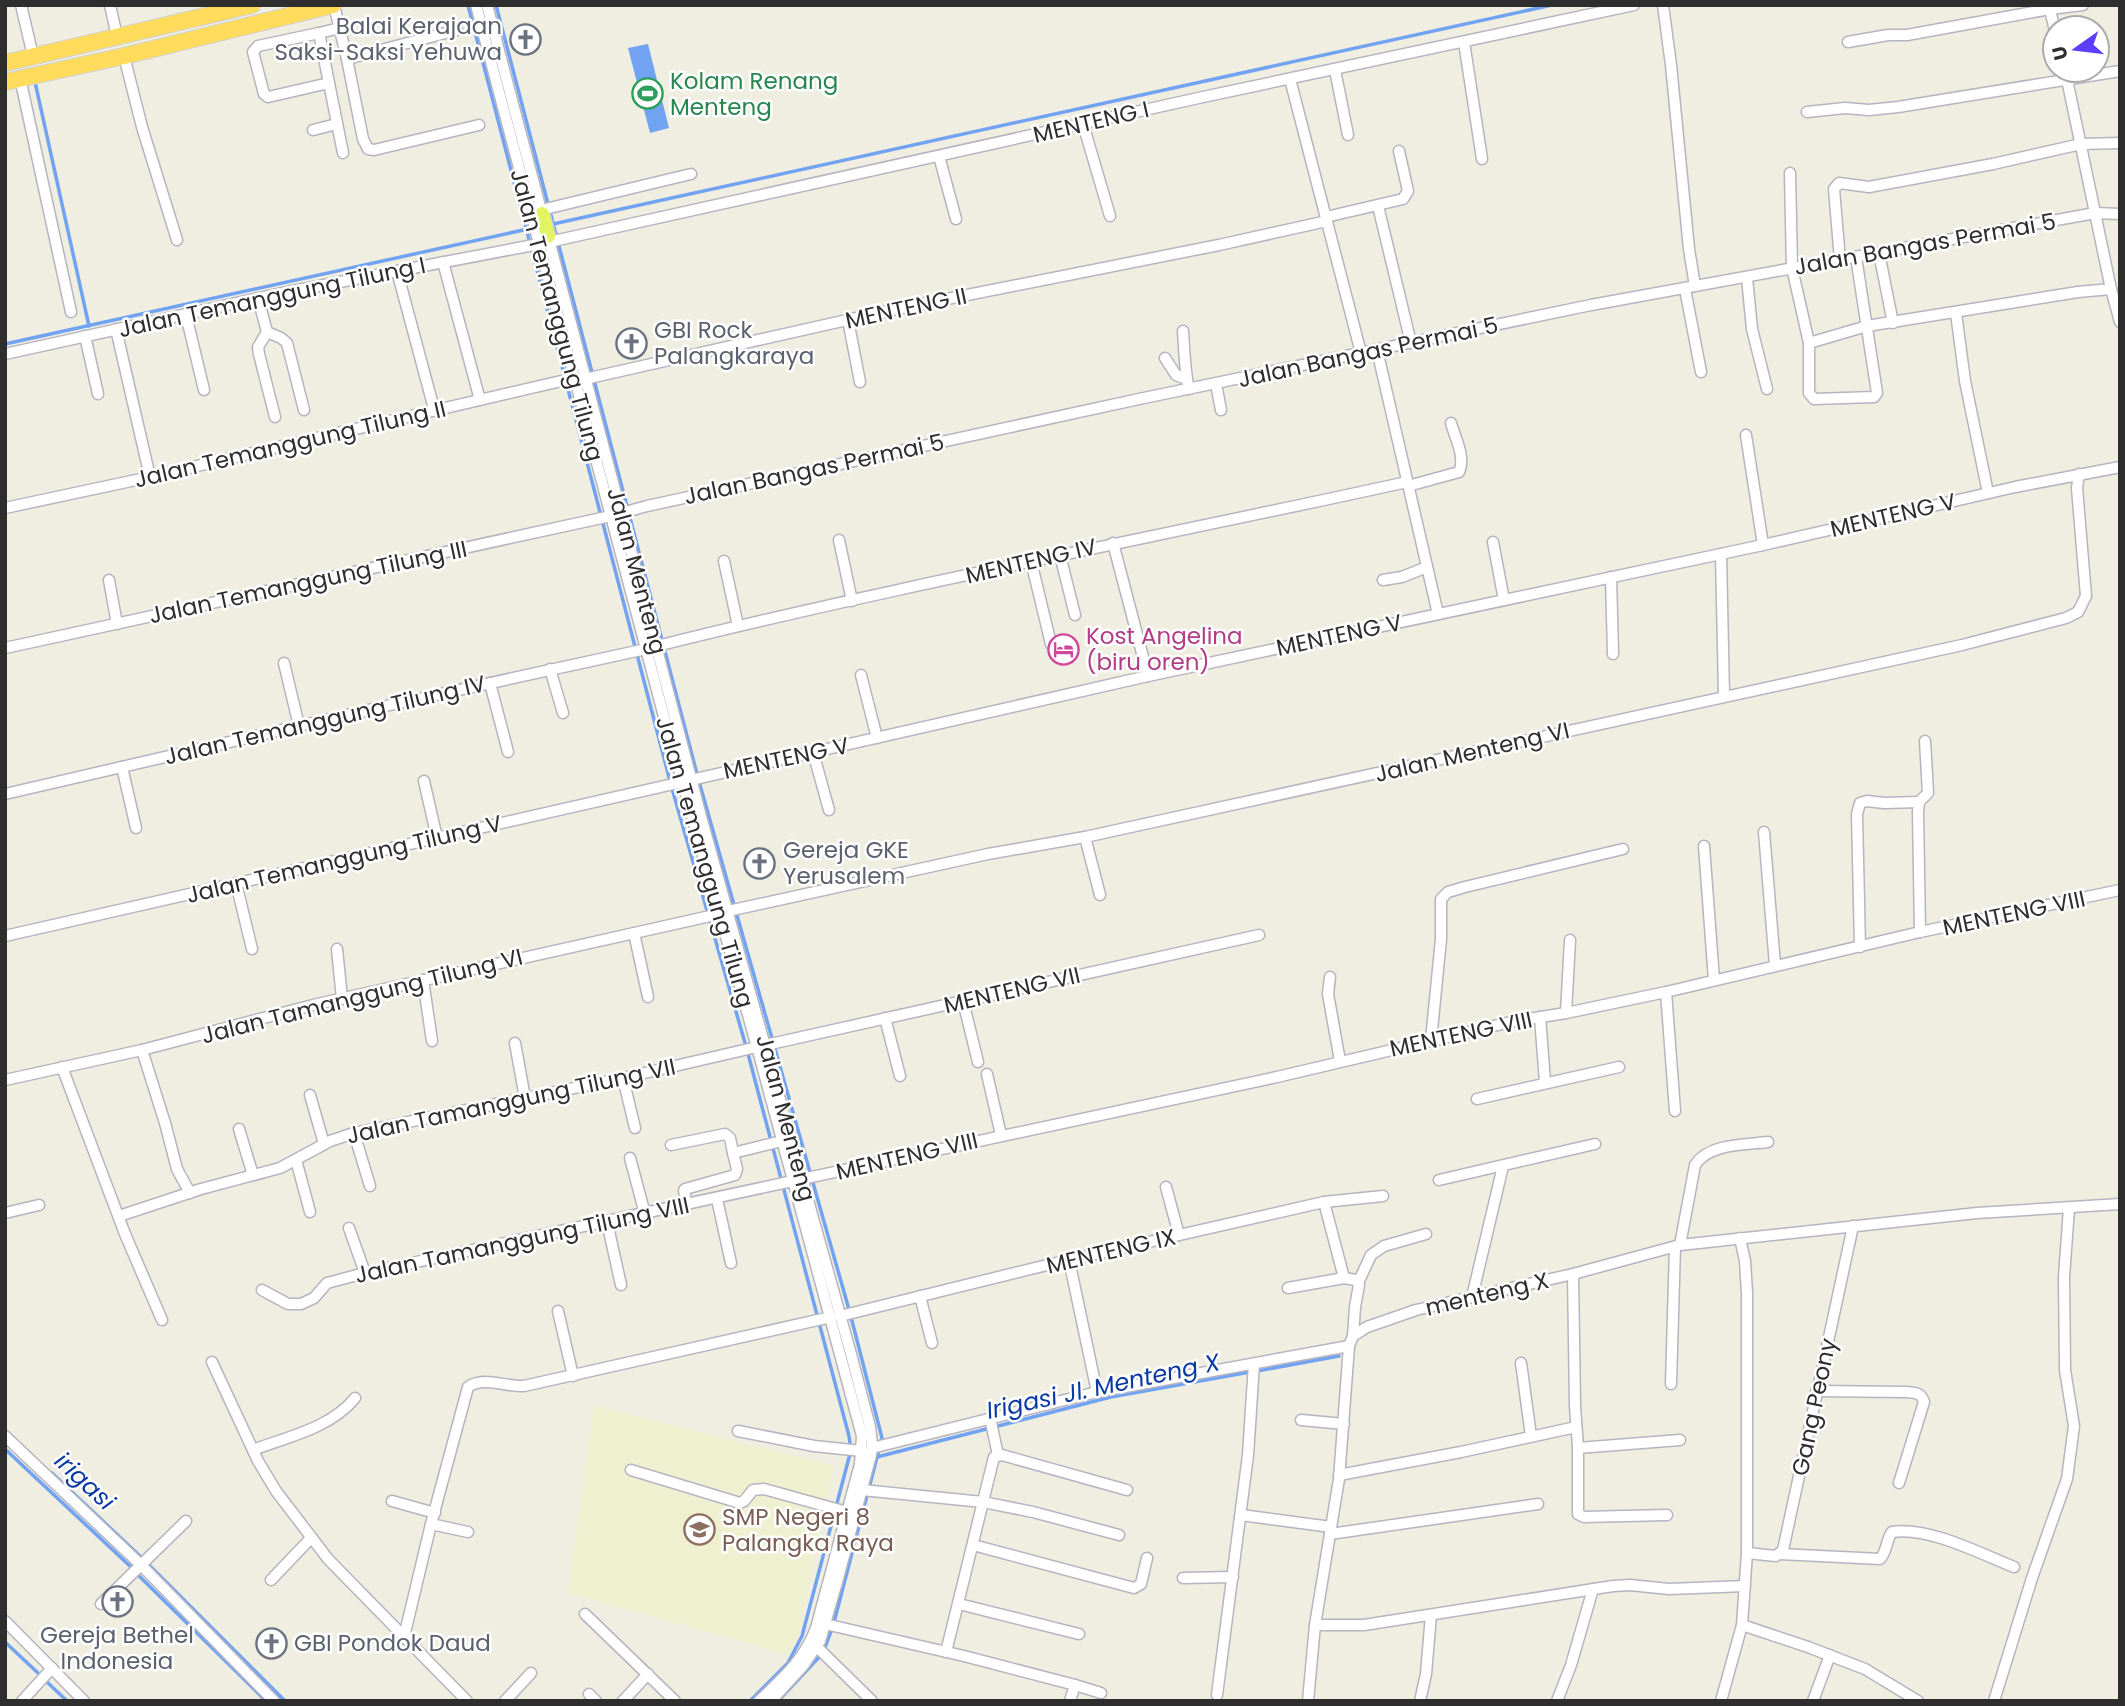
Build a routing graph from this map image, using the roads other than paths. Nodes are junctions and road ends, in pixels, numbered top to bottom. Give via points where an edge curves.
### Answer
1 (21, 5) edge
2 (110, 5) edge
3 (252, 5) edge
4 (333, 5) edge
5 (476, 5) edge
6 (487, 5) edge
7 (1634, 5) edge
8 (1663, 5) edge
9 (2083, 5) edge
10 (2049, 7) edge
11 (275, 19) junction
12 (340, 28) junction
13 (457, 30) dead end
14 (319, 33) junction
15 (117, 36) junction
16 (282, 41) junction
17 (1464, 42) junction
18 (1848, 42) dead end
19 (124, 56) junction
20 (21, 59) edge
21 (347, 59) junction
22 (1335, 70) junction
23 (21, 78) edge
24 (1290, 79) junction
25 (2041, 79) edge
26 (329, 83) junction
27 (2068, 84) edge
28 (1807, 112) dead end
29 (337, 124) junction
30 (1083, 124) junction
31 (479, 125) dead end
32 (313, 130) dead end
33 (1348, 135) dead end
34 (517, 142) junction
35 (2120, 143) edge
36 (2081, 144) junction
37 (1399, 151) dead end
38 (343, 153) dead end
39 (939, 156) junction
40 (1482, 159) dead end
41 (1790, 173) dead end
42 (691, 174) dead end
43 (1378, 206) junction
44 (2095, 213) junction
45 (538, 214) junction
46 (2120, 214) edge
47 (1110, 216) dead end
48 (956, 219) dead end
49 (1327, 219) junction
50 (177, 240) dead end
51 (543, 240) junction
52 (1878, 253) junction
53 (1856, 257) junction
54 (1840, 260) junction
55 (443, 262) junction
56 (1792, 268) junction
57 (397, 271) junction
58 (1747, 278) junction
59 (2113, 285) edge
60 (1690, 288) junction
61 (258, 298) junction
62 (71, 312) dead end
63 (1956, 313) junction
64 (186, 316) junction
65 (848, 320) junction
66 (2120, 322) edge
67 (1893, 323) junction
68 (1867, 326) junction
69 (116, 329) junction
70 (1183, 331) dead end
71 (267, 332) junction
72 (85, 336) junction
73 (1411, 343) junction
74 (1809, 343) junction
75 (1377, 350) junction
76 (1361, 353) junction
77 (5, 354) edge
78 (1165, 358) dead end
79 (1701, 372) dead end
80 (580, 379) junction
81 (860, 382) dead end
82 (1188, 384) junction
83 (1216, 384) junction
84 (1766, 389) dead end
85 (204, 390) dead end
86 (98, 394) dead end
87 (480, 400) junction
88 (304, 410) dead end
89 (434, 410) junction
90 (1221, 410) dead end
91 (275, 417) dead end
92 (1451, 423) dead end
93 (1746, 435) dead end
94 (2120, 467) edge
95 (2079, 474) junction
96 (150, 477) junction
97 (1408, 484) junction
98 (1988, 493) junction
99 (5, 509) edge
100 (616, 514) junction
101 (839, 540) dead end
102 (1493, 542) dead end
103 (1113, 543) junction
104 (1763, 545) junction
105 (1721, 554) junction
106 (1060, 555) junction
107 (724, 561) dead end
108 (1031, 561) junction
109 (1427, 567) junction
110 (1611, 576) junction
111 (109, 580) dead end
112 (1383, 580) dead end
113 (1504, 600) junction
114 (852, 601) junction
115 (1438, 614) junction
116 (1074, 615) dead end
117 (117, 624) junction
118 (738, 626) junction
119 (1051, 644) dead end
120 (5, 648) edge
121 (651, 648) junction
122 (1613, 654) dead end
123 (284, 663) dead end
124 (550, 669) junction
125 (862, 675) dead end
126 (1148, 676) junction
127 (489, 683) junction
128 (1724, 696) junction
129 (563, 713) dead end
130 (299, 726) junction
131 (877, 738) junction
132 (1925, 741) dead end
133 (508, 752) dead end
134 (814, 752) junction
135 (122, 767) junction
136 (424, 781) dead end
137 (687, 781) junction
138 (5, 794) edge
139 (1919, 802) junction
140 (829, 810) dead end
141 (136, 828) dead end
142 (1764, 832) dead end
143 (1085, 837) junction
144 (437, 838) junction
145 (1704, 846) dead end
146 (1623, 849) dead end
147 (236, 883) junction
148 (2120, 890) edge
149 (1100, 895) dead end
150 (724, 913) junction
151 (1920, 932) junction
152 (634, 933) junction
153 (1259, 935) dead end
154 (5, 936) edge
155 (1570, 940) dead end
156 (1860, 947) junction
157 (253, 949) dead end
158 (337, 949) dead end
159 (1775, 965) junction
160 (1330, 977) dead end
161 (423, 980) junction
162 (1714, 980) junction
163 (1666, 992) junction
164 (648, 997) dead end
165 (342, 999) junction
166 (963, 1001) junction
167 (1566, 1013) junction
168 (1540, 1017) junction
169 (885, 1018) junction
170 (432, 1041) dead end
171 (1430, 1041) junction
172 (515, 1043) dead end
173 (761, 1046) junction
174 (142, 1050) junction
175 (1340, 1061) junction
176 (978, 1062) dead end
177 (1619, 1067) dead end
178 (62, 1068) junction
179 (987, 1074) dead end
180 (900, 1076) dead end
181 (623, 1078) junction
182 (5, 1080) edge
183 (1545, 1082) junction
184 (310, 1095) dead end
185 (525, 1098) junction
186 (1477, 1099) dead end
187 (1675, 1111) dead end
188 (635, 1128) dead end
189 (239, 1129) dead end
190 (354, 1133) junction
191 (1001, 1135) junction
192 (782, 1141) junction
193 (1768, 1142) dead end
194 (324, 1144) junction
195 (1595, 1144) dead end
196 (671, 1146) dead end
197 (733, 1153) junction
198 (630, 1158) dead end
199 (296, 1160) junction
200 (1503, 1166) junction
201 (253, 1175) junction
202 (1439, 1180) dead end
203 (798, 1181) junction
204 (370, 1186) dead end
205 (1166, 1187) dead end
206 (190, 1193) junction
207 (1384, 1196) dead end
208 (717, 1199) junction
209 (1324, 1202) junction
210 (2120, 1204) edge
211 (39, 1205) dead end
212 (687, 1205) junction
213 (2069, 1208) junction
214 (310, 1212) dead end
215 (5, 1213) edge
216 (645, 1214) junction
217 (119, 1216) junction
218 (607, 1222) junction
219 (1853, 1226) junction
220 (349, 1228) dead end
221 (1426, 1234) dead end
222 (1179, 1235) junction
223 (1740, 1238) junction
224 (1678, 1246) junction
225 (1069, 1260) junction
226 (731, 1263) dead end
227 (365, 1273) junction
228 (1573, 1273) junction
229 (1344, 1278) junction
230 (1358, 1283) junction
231 (621, 1285) dead end
232 (1288, 1288) dead end
233 (262, 1290) dead end
234 (920, 1296) junction
235 (1472, 1297) junction
236 (558, 1311) dead end
237 (836, 1316) junction
238 (162, 1320) dead end
239 (1351, 1341) junction
240 (932, 1343) dead end
241 (212, 1362) dead end
242 (1521, 1363) dead end
243 (1254, 1364) junction
244 (572, 1376) junction
245 (1671, 1384) dead end
246 (1816, 1391) junction
247 (1097, 1392) junction
248 (355, 1398) dead end
249 (990, 1418) junction
250 (1301, 1420) dead end
251 (1344, 1424) junction
252 (1576, 1427) junction
253 (738, 1431) dead end
254 (5, 1436) edge
255 (1531, 1436) junction
256 (1679, 1440) dead end
257 (1578, 1448) junction
258 (253, 1450) junction
259 (867, 1450) junction
260 (998, 1455) junction
261 (631, 1470) dead end
262 (1339, 1475) junction
263 (1899, 1483) dead end
264 (862, 1490) junction
265 (1126, 1490) dead end
266 (392, 1501) dead end
267 (983, 1502) junction
268 (1538, 1504) dead end
269 (847, 1512) junction
270 (1241, 1515) junction
271 (1667, 1516) dead end
272 (433, 1518) junction
273 (186, 1521) dead end
274 (1331, 1531) junction
275 (468, 1532) dead end
276 (1119, 1535) dead end
277 (311, 1538) junction
278 (973, 1545) junction
279 (1747, 1553) junction
280 (1780, 1554) junction
281 (1147, 1558) dead end
282 (141, 1565) junction
283 (2014, 1567) dead end
284 (1233, 1577) junction
285 (1183, 1578) dead end
286 (271, 1580) dead end
287 (1743, 1586) junction
288 (1593, 1589) junction
289 (101, 1604) dead end
290 (959, 1604) junction
291 (585, 1614) dead end
292 (1431, 1615) junction
293 (5, 1621) edge
294 (825, 1624) junction
295 (1315, 1625) junction
296 (1742, 1625) junction
297 (1079, 1634) dead end
298 (404, 1637) junction
299 (817, 1647) junction
300 (946, 1652) junction
301 (1830, 1656) junction
302 (52, 1668) junction
303 (531, 1674) dead end
304 (648, 1674) junction
305 (1075, 1685) junction
306 (1101, 1693) dead end
307 (1217, 1695) dead end
308 (22, 1701) edge
309 (84, 1701) edge
310 (274, 1701) edge
311 (467, 1701) edge
312 (505, 1701) edge
313 (623, 1701) edge
314 (675, 1701) edge
315 (759, 1701) edge
316 (771, 1701) edge
317 (872, 1701) edge
318 (1070, 1701) edge
319 (1308, 1701) edge
320 (1420, 1701) edge
321 (1557, 1701) edge
322 (1721, 1701) edge
323 (1813, 1701) edge
324 (1918, 1701) edge
325 (1994, 1701) edge

1 - 20 street
2 - 15 street
3 - 15 highway
4 - 11 highway
4 - 12 street
5 - 34 street, Jalan Temanggung Tilung
6 - 34 street, Jalan Temanggung Tilung
7 - 17 street, MENTENG I
8 - 60 street
9 - 10 street
10 - 18 street
11 - 16 street
11 - 19 highway
12 - 14 street
12 - 21 street
13 - 21 street
14 - 16 street
14 - 26 street
15 - 20 highway
16 - 26 street via 258,46 253,52 264,94 268,97
17 - 22 street, MENTENG I
17 - 40 street
19 - 23 highway
19 - 50 street
21 - 31 street via 368,149
22 - 24 street, MENTENG I
22 - 33 street
23 - 62 street
24 - 30 street, MENTENG I
24 - 49 street
25 - 28 street via 1898,107
26 - 29 street
27 - 36 street
29 - 32 street
29 - 38 street
30 - 39 street, MENTENG I
30 - 47 street
34 - 45 street, Jalan Temanggung Tilung
35 - 36 street
36 - 44 street
36 - 54 street via 1869,187 1837,184
37 - 43 street, MENTENG II via 1407,195
39 - 48 street
39 - 51 street, MENTENG I
41 - 56 street
42 - 45 street
43 - 49 street, MENTENG II
43 - 73 street
44 - 46 street, Jalan Bangas Permai 5
44 - 52 street, Jalan Bangas Permai 5
44 - 59 street
45 - 51 main road, Jalan Temanggung Tilung
49 - 65 street, MENTENG II
49 - 76 street
51 - 55 street, Jalan Temanggung Tilung I
51 - 80 street, Jalan Temanggung Tilung
52 - 53 street, Jalan Bangas Permai 5
52 - 67 street
53 - 54 street, Jalan Bangas Permai 5
53 - 68 street
54 - 56 street, Jalan Bangas Permai 5
55 - 57 street, Jalan Temanggung Tilung I
55 - 87 street
56 - 58 street, Jalan Bangas Permai 5
56 - 74 street
57 - 61 street, Jalan Temanggung Tilung I
57 - 89 street
58 - 60 street, Jalan Bangas Permai 5
58 - 84 street via 1752,330
59 - 63 street
59 - 66 street
60 - 73 street, Jalan Bangas Permai 5
60 - 79 street
61 - 64 street, Jalan Temanggung Tilung I
61 - 71 street
63 - 67 street
63 - 98 street
64 - 69 street, Jalan Temanggung Tilung I
64 - 85 street
65 - 80 street, MENTENG II
65 - 81 street
67 - 68 street
68 - 74 street
68 - 74 street via 1876,396 1812,398
69 - 72 street, Jalan Temanggung Tilung I
69 - 96 street
70 - 82 street
71 - 88 street via 287,342
71 - 91 street via 258,347
72 - 77 street, Jalan Temanggung Tilung I
72 - 86 street
73 - 75 street, Jalan Bangas Permai 5
75 - 76 street, Jalan Bangas Permai 5
75 - 97 street
76 - 83 street, Jalan Bangas Permai 5
78 - 82 street
80 - 87 street, Jalan Temanggung Tilung II
80 - 100 street, Jalan Temanggung Tilung
82 - 83 street, Jalan Bangas Permai 5
82 - 100 street, Jalan Bangas Permai 5
83 - 90 street
87 - 89 street, Jalan Temanggung Tilung II
89 - 96 street, Jalan Temanggung Tilung II
92 - 97 street, MENTENG IV via 1462,458 1459,472
93 - 104 street
94 - 95 street, MENTENG V
95 - 98 street, MENTENG V
95 - 128 street, Jalan Menteng VI via 2086,588 2084,602 2073,615 1962,645
96 - 99 street, Jalan Temanggung Tilung II
97 - 103 street, MENTENG IV
97 - 109 street
98 - 104 street, MENTENG V
100 - 117 street, Jalan Temanggung Tilung III
100 - 121 street, Jalan Temanggung Tilung
101 - 114 street
102 - 113 street
103 - 106 street, MENTENG IV
103 - 126 street
104 - 105 street, MENTENG V
105 - 110 street, MENTENG V
105 - 128 street
106 - 108 street, MENTENG IV
106 - 116 street
107 - 118 street
108 - 114 street, MENTENG IV
108 - 119 street
109 - 112 street
109 - 115 street
110 - 113 street, MENTENG V
110 - 122 street
111 - 117 street
113 - 115 street, MENTENG V
114 - 118 street, MENTENG IV
115 - 126 street, MENTENG V
117 - 120 street, Jalan Temanggung Tilung III
118 - 121 street, MENTENG IV
121 - 124 street, Jalan Temanggung Tilung IV
121 - 137 street, Jalan Temanggung Tilung
123 - 130 street
124 - 127 street, Jalan Temanggung Tilung IV
124 - 129 street
125 - 131 street
126 - 131 street, MENTENG V
127 - 130 street, Jalan Temanggung Tilung IV
127 - 133 street
128 - 143 street, Jalan Menteng VI
130 - 135 street, Jalan Temanggung Tilung IV
131 - 134 street, MENTENG V
132 - 139 street via 1928,793
134 - 137 street, MENTENG V
134 - 140 street
135 - 138 street, Jalan Temanggung Tilung IV
135 - 141 street
136 - 144 street
137 - 144 street, Jalan Temanggung Tilung V
137 - 150 street, Jalan Temanggung Tilung
139 - 151 street
139 - 156 street via 1860,803
142 - 159 street
143 - 149 street
143 - 150 street, Jalan Menteng VI
144 - 147 street, Jalan Temanggung Tilung V
145 - 162 street
146 - 171 street via 1443,895
147 - 154 street, Jalan Temanggung Tilung V
147 - 157 street
148 - 151 street, MENTENG VIII
150 - 152 street, Jalan Tamanggung Tilung VI
150 - 173 street, Jalan Temanggung Tilung
151 - 156 street, MENTENG VIII
152 - 161 street, Jalan Tamanggung Tilung VI
152 - 164 street
153 - 166 street, MENTENG VII
155 - 167 street
156 - 159 street, MENTENG VIII
158 - 165 street
159 - 162 street, MENTENG VIII
160 - 175 street via 1328,994
161 - 165 street, Jalan Tamanggung Tilung VI
161 - 170 street
162 - 163 street, MENTENG VIII
163 - 167 street, MENTENG VIII
163 - 187 street
165 - 174 street, Jalan Tamanggung Tilung VI
166 - 169 street, MENTENG VII
166 - 176 street
167 - 168 street, MENTENG VIII
168 - 171 street, MENTENG VIII
168 - 183 street
169 - 173 street, MENTENG VII
169 - 180 street
171 - 175 street, MENTENG VIII
172 - 185 street
173 - 181 street, Jalan Tamanggung Tilung VII
173 - 192 street, Jalan Temanggung Tilung
173 - 203 street, Jalan Menteng
174 - 178 street, Jalan Tamanggung Tilung VI
174 - 206 street via 177,1170
175 - 191 street, MENTENG VIII
177 - 183 street
178 - 182 street, Jalan Tamanggung Tilung VI
178 - 217 street
179 - 191 street
181 - 185 street, Jalan Tamanggung Tilung VII
181 - 188 street
183 - 186 street
184 - 194 street
185 - 190 street, Jalan Tamanggung Tilung VII
189 - 201 street
190 - 194 street, Jalan Tamanggung Tilung VII
190 - 204 street
191 - 203 street, MENTENG VIII
192 - 197 street
192 - 203 street, Jalan Temanggung Tilung
193 - 224 street via 1721,1147 1700,1156
194 - 199 street, Jalan Tamanggung Tilung VII
195 - 200 street
196 - 197 street via 725,1134
197 - 212 street via 735,1175 684,1190
198 - 216 street
199 - 201 street, Jalan Tamanggung Tilung VII
199 - 214 street
200 - 202 street
200 - 235 street
201 - 206 street, Jalan Tamanggung Tilung VII
203 - 208 street, Jalan Tamanggung Tilung VIII
203 - 237 street, Jalan Temanggung Tilung
205 - 222 street
206 - 217 street, Jalan Tamanggung Tilung VII
207 - 209 street, MENTENG IX
208 - 212 street, Jalan Tamanggung Tilung VIII
208 - 226 street
209 - 222 street, MENTENG IX
209 - 229 street
210 - 213 street, menteng X
211 - 215 street
212 - 216 street, Jalan Tamanggung Tilung VIII
213 - 219 street, menteng X
213 - 325 street via 2065,1370 2074,1426 2067,1479
216 - 218 street, Jalan Tamanggung Tilung VIII
217 - 238 street
218 - 227 street, Jalan Tamanggung Tilung VIII
218 - 231 street
219 - 223 street, menteng X
219 - 246 street, Gang Peony
220 - 227 street
221 - 230 street via 1384,1246 1371,1255
222 - 225 street, MENTENG IX
223 - 224 street, menteng X
223 - 279 street via 1747,1293
224 - 228 street, menteng X
224 - 245 street
225 - 234 street, MENTENG IX
225 - 247 street
227 - 233 street, Jalan Tamanggung Tilung VIII via 327,1283 314,1298 301,1304 288,1304
228 - 235 street, menteng X
228 - 252 street
229 - 230 street
229 - 232 street
230 - 239 street
234 - 237 street, MENTENG IX
234 - 240 street
235 - 239 street, menteng X via 1367,1327
236 - 244 street
237 - 244 street, MENTENG IX
237 - 259 street, Jalan Temanggung Tilung
239 - 243 street, menteng X
239 - 251 street
241 - 258 street
242 - 255 street
243 - 247 street, menteng X
243 - 270 street
244 - 272 street, MENTENG IX via 524,1386 482,1381 468,1387
246 - 263 street via 1922,1396
246 - 280 street, Gang Peony
247 - 249 street, menteng X
248 - 258 street via 347,1409 319,1425
249 - 259 street, menteng X
249 - 260 street
250 - 251 street
251 - 262 street
252 - 255 street
252 - 257 street
253 - 259 street via 814,1446
254 - 282 street
255 - 262 street
256 - 257 street
257 - 271 street via 1580,1516
258 - 277 street
259 - 264 street
259 - 269 street, Jalan Temanggung Tilung
260 - 265 street
260 - 267 street via 992,1460
261 - 269 street via 740,1503 753,1490 764,1489
262 - 274 street
264 - 267 street
264 - 294 street
266 - 272 street
267 - 276 street
267 - 278 street
268 - 274 street
269 - 315 street, Jalan Temanggung Tilung via 814,1634 794,1666
270 - 274 street
270 - 284 street
272 - 275 street
272 - 298 street
273 - 282 street
274 - 295 street
277 - 286 street
277 - 298 street
278 - 281 street via 1134,1588 1141,1584
278 - 290 street
279 - 280 street
279 - 287 street
280 - 283 street via 1880,1559 1887,1538 1904,1530 1933,1536
282 - 289 street
282 - 310 street
284 - 285 street
284 - 307 street
287 - 288 street
287 - 296 street
288 - 292 street
288 - 321 street
290 - 297 street
290 - 300 street
291 - 304 street
292 - 295 street via 1364,1625
292 - 320 street
293 - 302 street
294 - 299 street
294 - 300 street
295 - 319 street
296 - 301 street
296 - 322 street
298 - 311 street
299 - 316 street
299 - 317 street
300 - 305 street
301 - 323 street
301 - 324 street via 1865,1669
302 - 308 street
302 - 309 street
303 - 312 street
304 - 313 street
304 - 314 street
305 - 306 street
305 - 318 street

